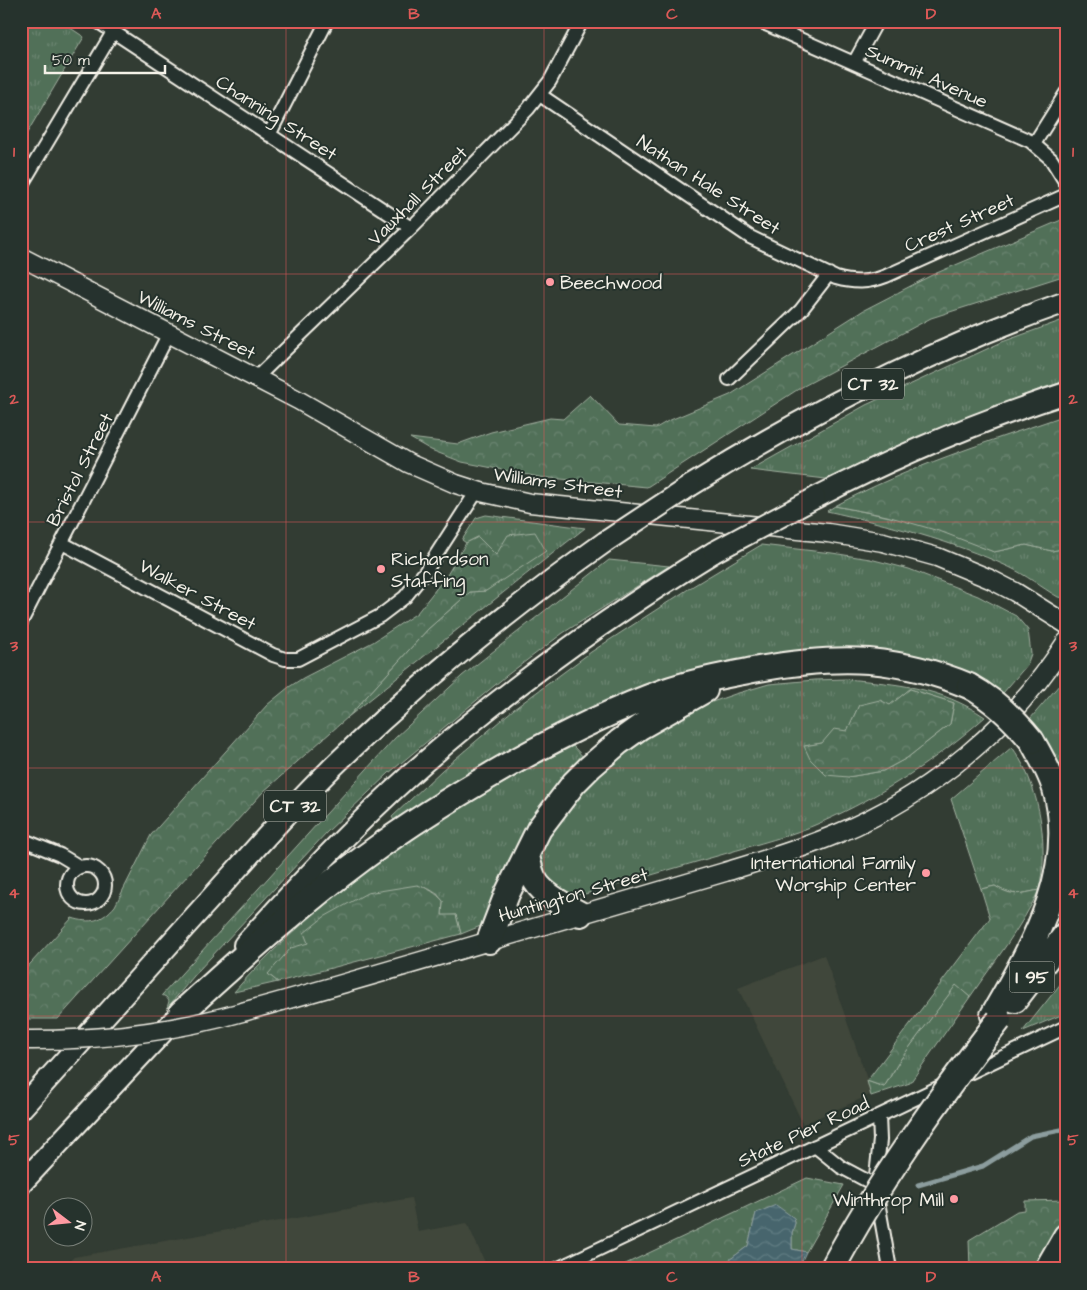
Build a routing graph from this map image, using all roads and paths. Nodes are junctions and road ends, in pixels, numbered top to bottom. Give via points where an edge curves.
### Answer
1 (97, 21) edge
2 (327, 21) edge
3 (582, 21) edge
4 (758, 21) edge
5 (877, 21) edge
6 (113, 32) junction
7 (854, 63) junction
8 (1066, 93) edge
9 (540, 95) junction
10 (269, 135) junction
11 (1034, 144) junction
12 (1066, 183) edge
13 (21, 186) edge
14 (1066, 195) edge
15 (411, 228) junction
16 (21, 256) edge
17 (829, 274) junction
18 (867, 282) joint
19 (1066, 302) edge
20 (168, 333) junction
21 (256, 378) junction
22 (729, 379) dead end
23 (1066, 393) edge
24 (477, 491) junction
25 (62, 543) junction
26 (21, 622) edge
27 (1066, 624) edge
28 (1066, 642) edge
29 (740, 673) junction
30 (21, 839) edge
31 (526, 856) junction
32 (80, 867) dead end
33 (580, 914) junction
34 (1066, 934) edge
35 (489, 941) junction
36 (181, 1013) junction
37 (996, 1017) junction
38 (1066, 1027) edge
39 (21, 1040) edge
40 (21, 1109) edge
41 (879, 1116) junction
42 (814, 1146) junction
43 (21, 1184) edge
44 (875, 1185) junction
45 (1066, 1236) edge
46 (556, 1269) edge
47 (832, 1269) edge
48 (890, 1269) edge
49 (1047, 1269) edge

1 - 6 street, Channing Street
2 - 10 street
3 - 9 street, Vauxhall Street
4 - 7 street, Summit Avenue
5 - 7 street
6 - 10 street, Channing Street
6 - 13 street
7 - 11 street, Summit Avenue
8 - 11 street
9 - 15 street, Vauxhall Street
9 - 17 street, Nathan Hale Street via 750,237
10 - 15 street, Channing Street
11 - 12 street, Summit Avenue via 1051,159
14 - 18 street, Crest Street
15 - 21 street, Vauxhall Street
16 - 20 main road, Williams Street
17 - 18 street, Nathan Hale Street via 847,281
17 - 22 street via 802,310
19 - 40 main road, CT 32, bridge via 988,332 877,382 778,433 605,542 520,604 470,643 341,759 287,814
20 - 21 main road, Williams Street
20 - 25 street, Bristol Street
21 - 24 main road, Williams Street via 408,463
23 - 36 main road, CT 32, bridge via 889,460 714,552 584,637 502,698 396,789 323,860
24 - 25 street, Walker Street via 405,597 380,616 298,659 279,658
24 - 27 main road, Williams Street via 530,503 828,533 883,542 937,557 990,578
25 - 26 street, Bristol Street
28 - 33 main road, Huntington Street via 1034,687 972,750 913,794 882,812 807,846
29 - 31 highway via 680,703 619,742 590,767 555,805
29 - 36 highway via 680,686 627,706 530,753 465,790 404,828 345,872
29 - 37 highway, bridge via 826,660 870,661 935,674 969,686 1000,707 1032,741 1056,790 1061,815 1061,858 1050,900
30 - 32 street
31 - 33 highway via 540,888
31 - 35 highway
33 - 35 main road, Huntington Street
34 - 37 highway, I 95
35 - 39 main road, Huntington Street, bridge via 181,1026 80,1039
36 - 43 main road, CT 32
37 - 47 highway, I 95, bridge via 876,1193
38 - 41 street, State Pier Road
41 - 42 street, State Pier Road
41 - 44 street via 880,1147
42 - 44 street via 841,1167
42 - 46 street, State Pier Road
44 - 48 street
45 - 49 highway

